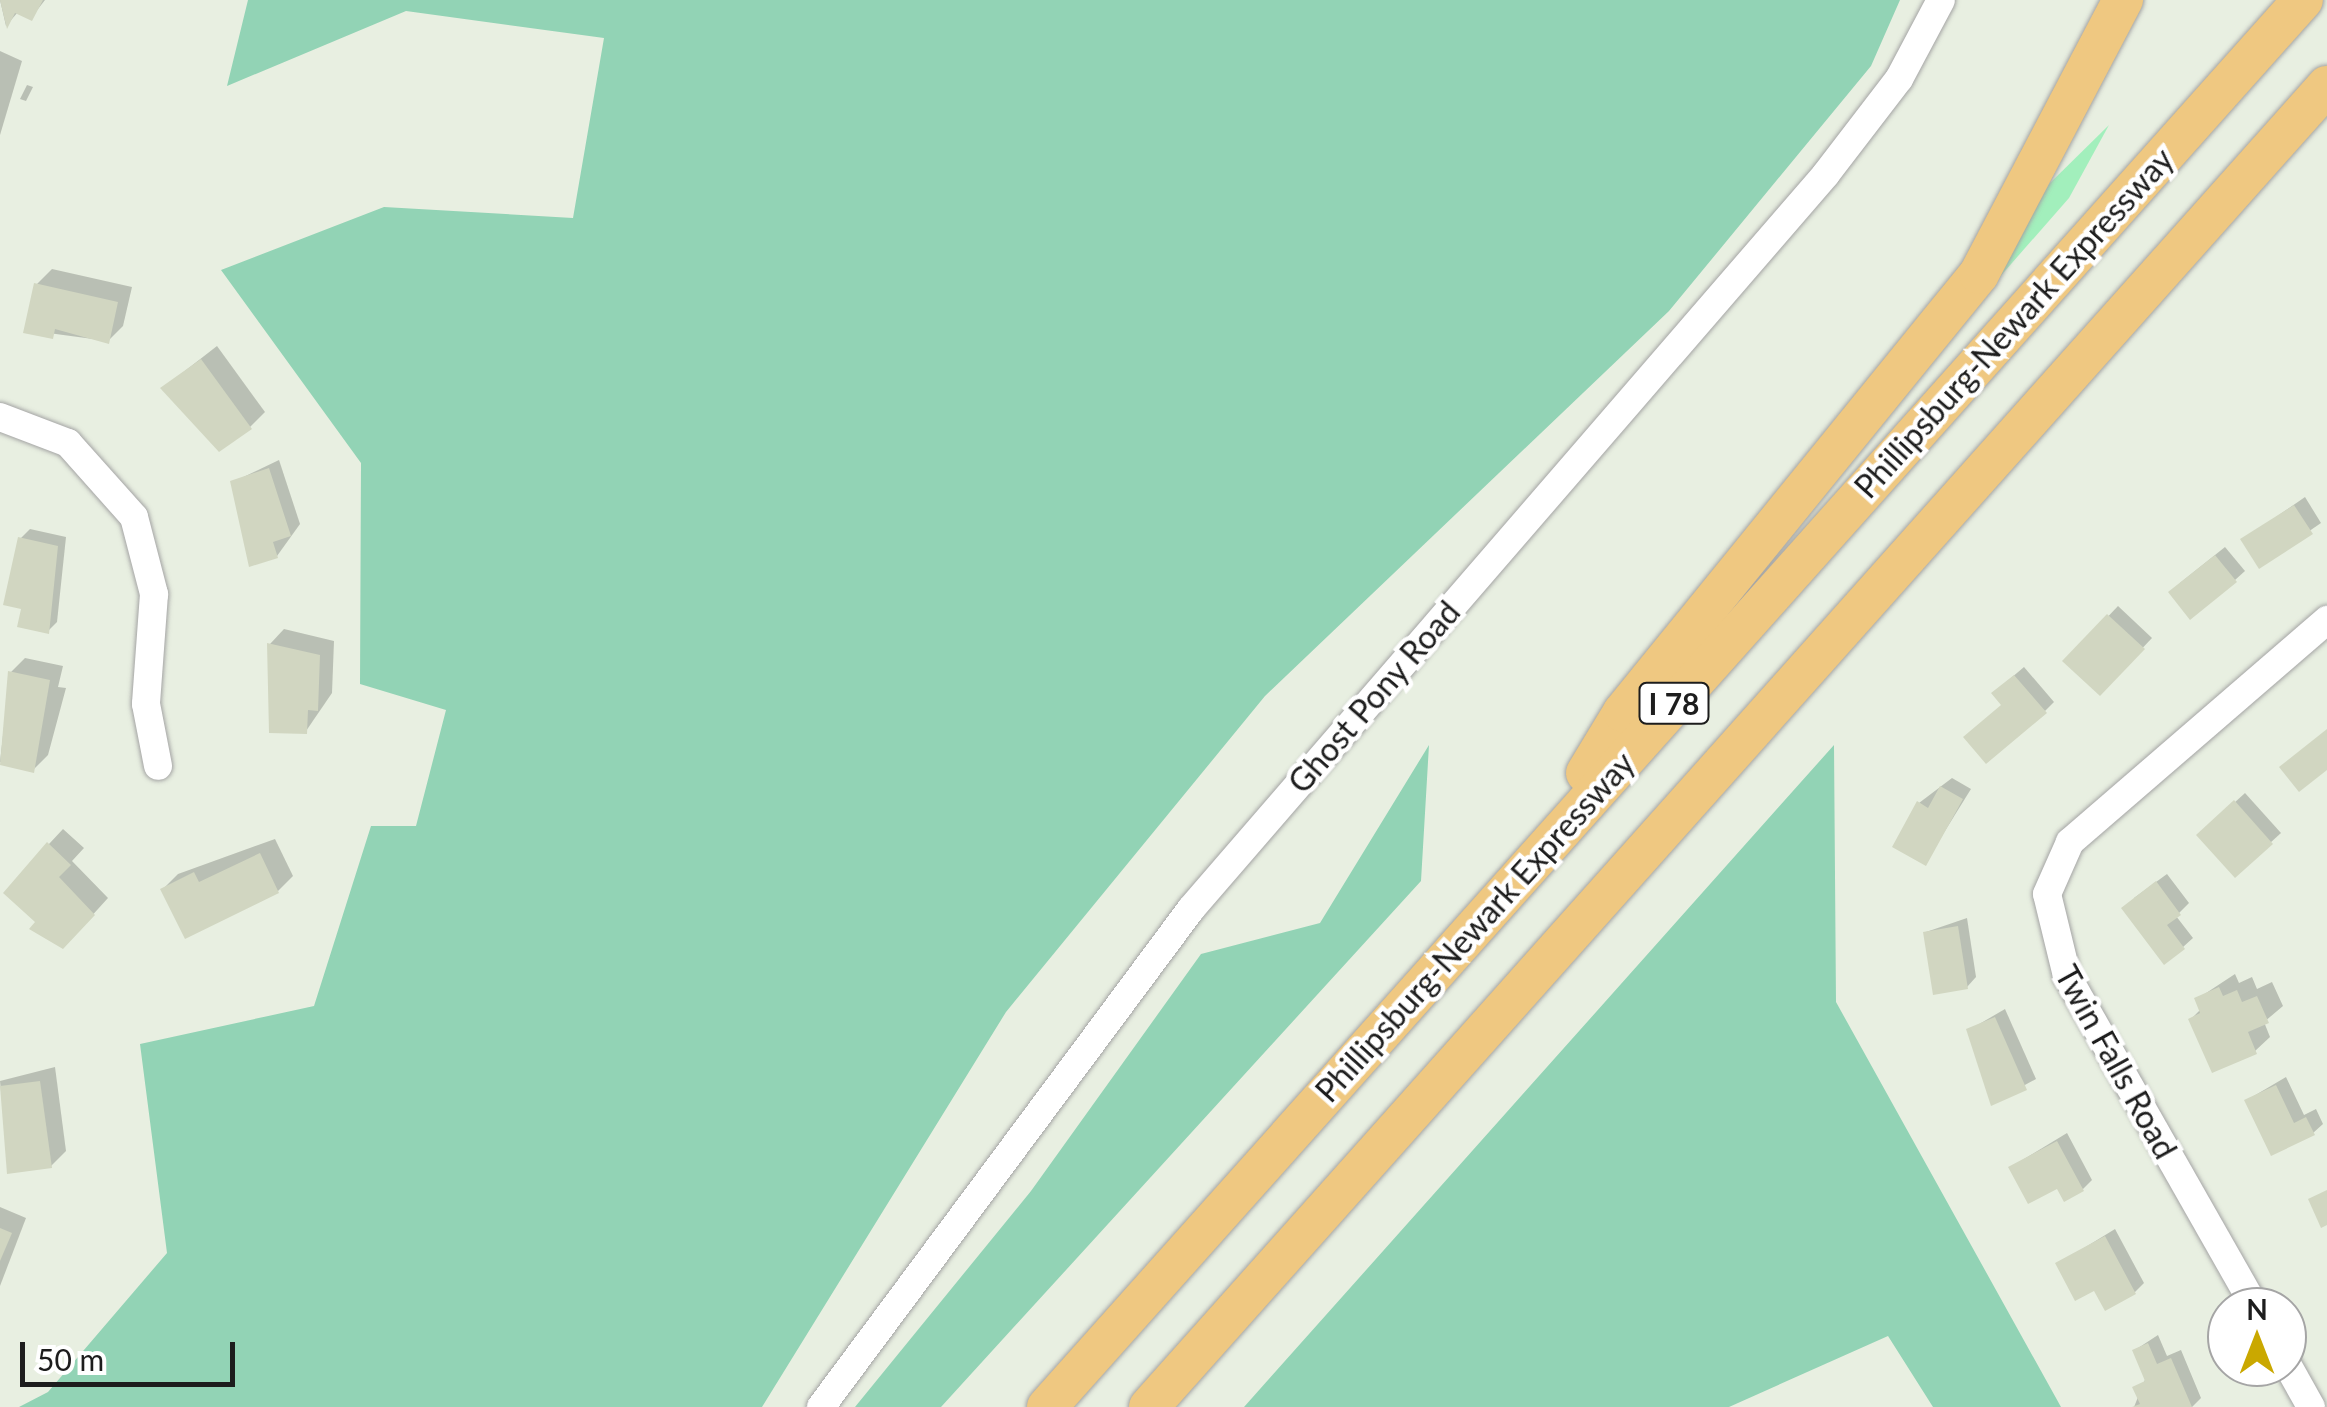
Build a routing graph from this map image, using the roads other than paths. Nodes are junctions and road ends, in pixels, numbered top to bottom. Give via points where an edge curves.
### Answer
1 (1941, 0) edge
2 (2123, 0) edge
3 (2303, 0) edge
4 (2327, 86) edge
5 (0, 418) edge
6 (2327, 620) edge
7 (158, 766) dead end
8 (1536, 857) junction
9 (2244, 1287) edge
10 (820, 1407) edge
11 (1047, 1407) edge
12 (1149, 1407) edge

1 - 10 street, Ghost Pony Road via 1899,78 1826,174 1191,909
2 - 8 highway via 1979,274 1623,712
3 - 8 highway, Phillipsburg-Newark Expressway / I 78
4 - 12 highway, I 78
5 - 7 street via 68,443 134,517 154,594 146,704
6 - 9 street, Twin Falls Road via 2081,831 2054,866 2048,894 2067,976
8 - 11 highway, Phillipsburg-Newark Expressway / I 78

